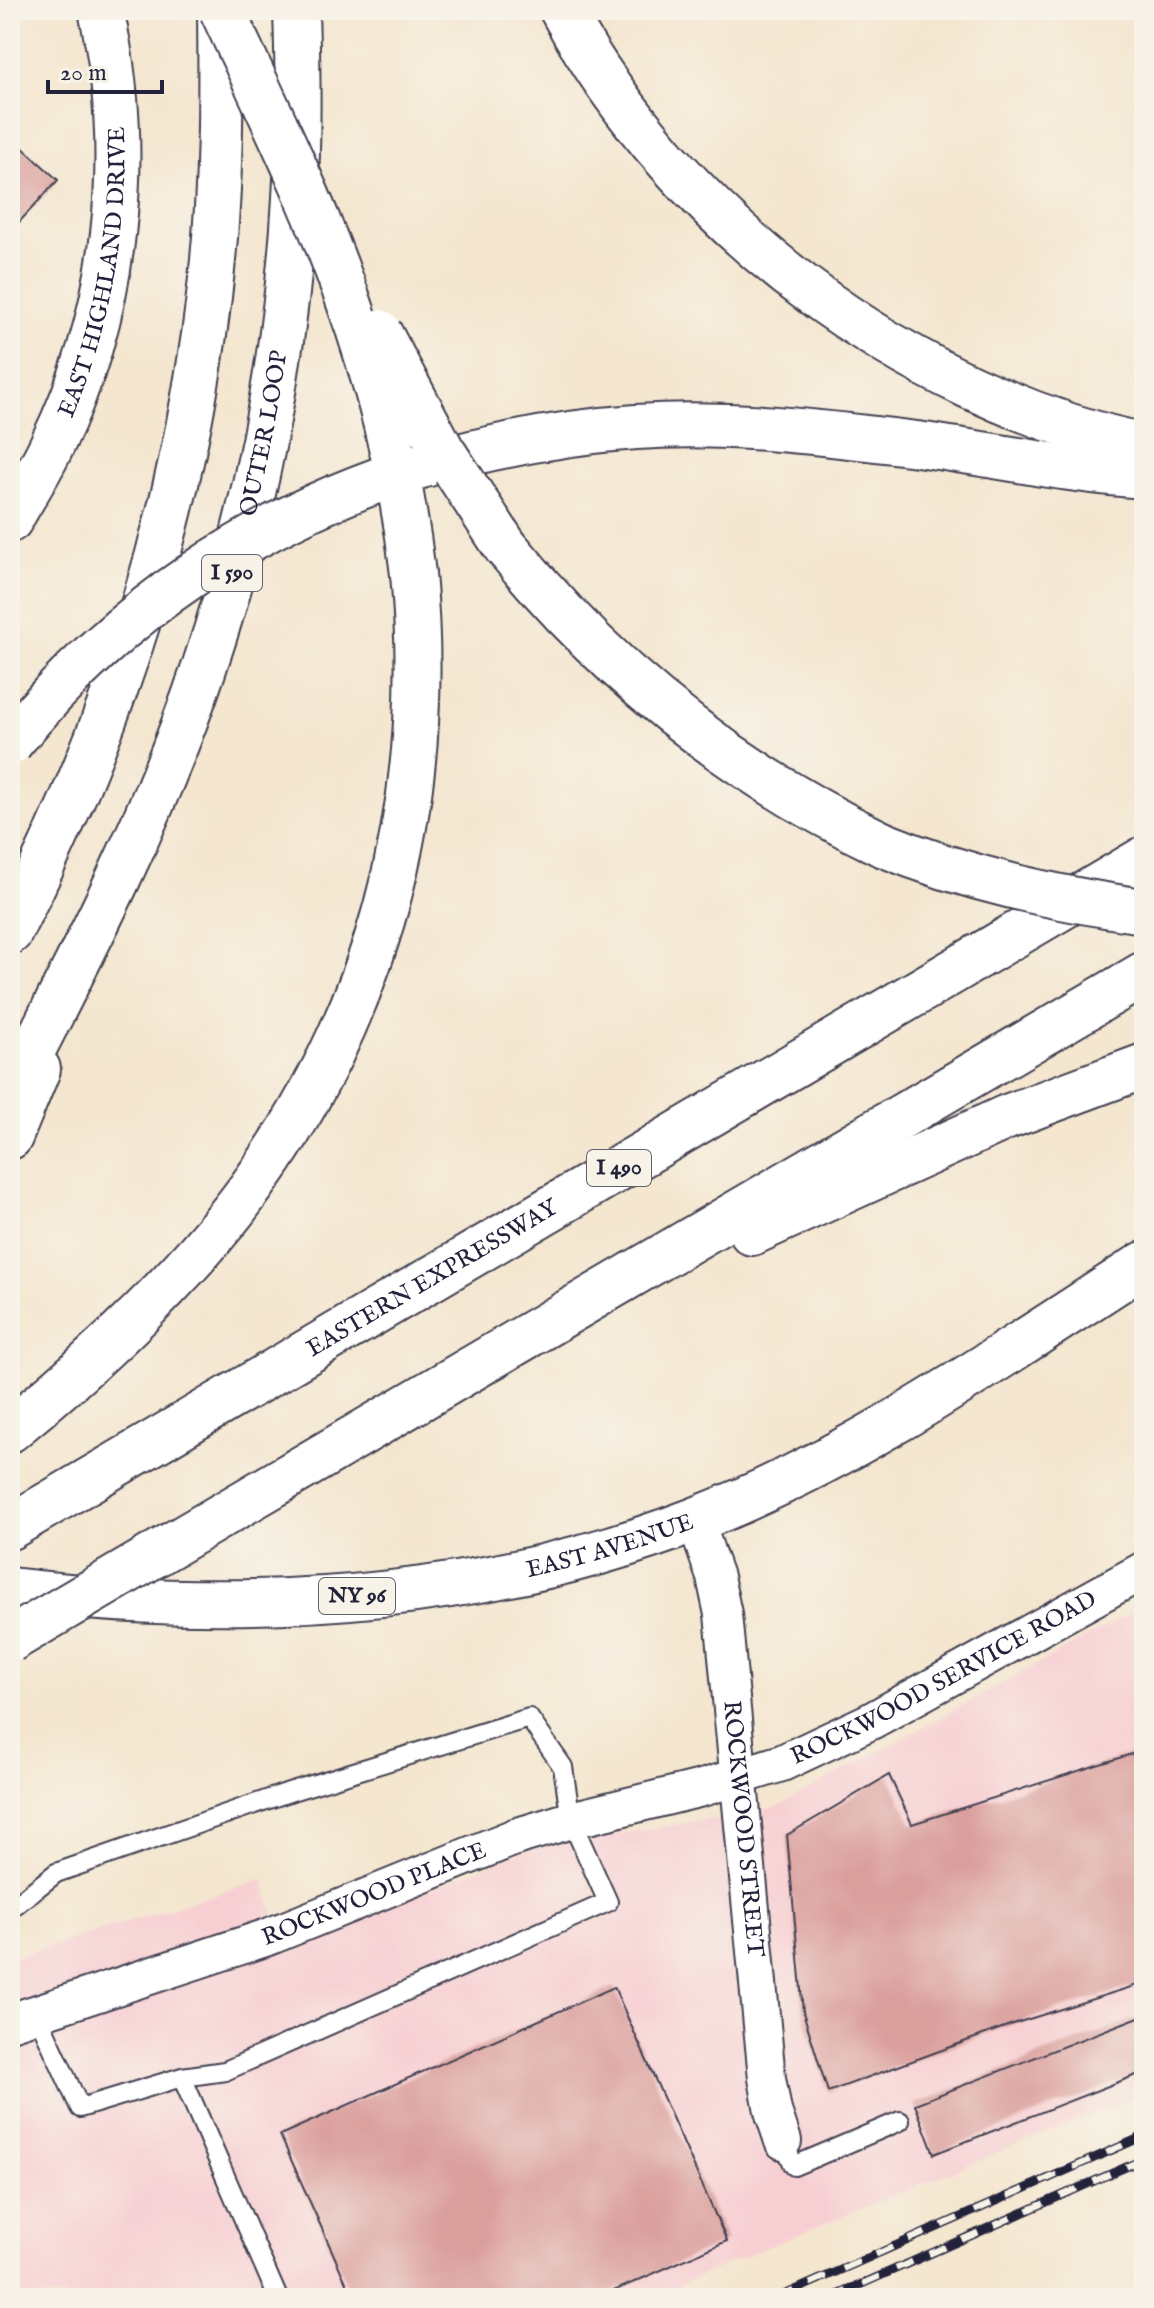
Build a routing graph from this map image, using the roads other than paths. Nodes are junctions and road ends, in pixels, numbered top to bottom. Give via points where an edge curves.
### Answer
1 (101, 10) edge
2 (221, 10) edge
3 (296, 10) edge
4 (562, 10) edge
5 (309, 199) junction
6 (1144, 446) edge
7 (1144, 476) edge
8 (10, 520) edge
9 (10, 743) edge
10 (1144, 859) edge
11 (1144, 911) edge
12 (98, 923) junction
13 (10, 932) edge
14 (1144, 974) edge
15 (1144, 1066) edge
16 (10, 1095) edge
17 (10, 1137) edge
18 (1144, 1264) edge
19 (532, 1334) junction
20 (10, 1430) edge
21 (695, 1520) junction
22 (10, 1527) edge
23 (1144, 1570) edge
24 (10, 1590) edge
25 (10, 1640) edge
26 (739, 1777) junction
27 (571, 1820) junction
28 (10, 1909) edge
29 (24, 2018) edge
30 (182, 2077) junction
31 (900, 2121) dead end
32 (783, 2141) joint
33 (278, 2298) edge

1 - 8 main road, EAST HIGHLAND DRIVE via 117,141 107,273 70,405
2 - 5 main road, bridge
2 - 13 main road via 221,132 212,269 178,477 142,611 97,740
3 - 12 main road, OUTER LOOP / I 590 via 295,200 281,334 257,474 203,671
4 - 6 main road via 623,105 660,150 718,211 805,287 871,333 953,379 1040,415
5 - 11 main road, bridge via 442,450 505,546 621,671 775,786 882,844 1023,891
5 - 20 main road, bridge via 347,295 381,408 404,503 413,574 418,716 402,841 384,916 317,1080 233,1210 126,1329
7 - 9 main road, bridge via 763,429 637,427 505,445 421,466 322,501 215,559 95,651
10 - 22 main road, EASTERN EXPRESSWAY / I 490
12 - 16 main road, OUTER LOOP / I 590
12 - 17 main road
14 - 19 main road
15 - 19 main road via 1007,1117
18 - 21 main road, EAST AVENUE / NY 96 via 906,1415 781,1482
19 - 25 main road, bridge
21 - 24 main road, EAST AVENUE / NY 96 via 532,1569 396,1592 251,1601
21 - 26 street, ROCKWOOD STREET via 722,1604
23 - 26 street, ROCKWOOD SERVICE ROAD via 837,1738
26 - 27 street, ROCKWOOD PLACE
26 - 32 street, ROCKWOOD STREET via 767,2078
27 - 28 lane via 563,1767 529,1718 292,1791 56,1873
27 - 29 street, ROCKWOOD PLACE via 515,1837 268,1937
27 - 30 lane via 608,1902 225,2071
29 - 30 lane via 80,2108
30 - 33 lane
31 - 32 lane via 794,2166

